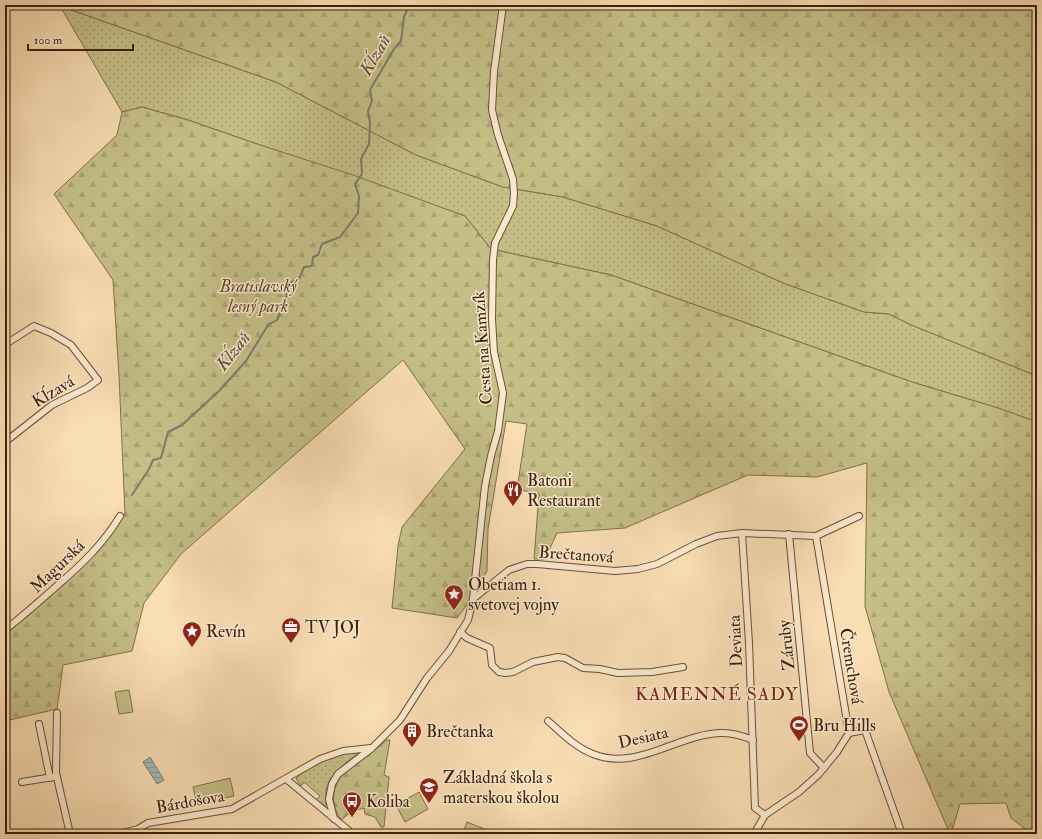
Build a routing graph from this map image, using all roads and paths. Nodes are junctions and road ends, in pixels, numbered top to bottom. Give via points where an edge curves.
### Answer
1 (503, 5) edge
2 (9, 342) dead end
3 (5, 442) edge
4 (120, 516) dead end
5 (859, 516) dead end
6 (742, 533) junction
7 (789, 534) junction
8 (816, 536) junction
9 (473, 600) junction
10 (5, 630) edge
11 (460, 632) junction
12 (683, 667) dead end
13 (58, 714) dead end
14 (548, 721) dead end
15 (39, 724) dead end
16 (849, 733) junction
17 (753, 740) junction
18 (372, 748) junction
19 (824, 768) junction
20 (53, 777) junction
21 (286, 779) junction
22 (22, 782) dead end
23 (764, 815) junction
24 (334, 819) junction
25 (70, 834) edge
26 (119, 834) edge
27 (353, 834) edge
28 (754, 834) edge
29 (902, 834) edge

1 - 9 street, Cesta na Kamzík via 492,110 513,179 514,193 513,206 496,243 493,260 494,352 503,393 498,431 485,486
2 - 3 street, Kĺzavá via 34,326 51,333 71,345 98,380 52,405
4 - 10 street, Magurská via 112,530 82,563 29,612
5 - 8 street, Brečtanová
6 - 7 street, Brečtanová
6 - 9 street, Brečtanová via 726,534 706,540 657,564 638,569 615,571 527,564 509,570
6 - 17 street, Deviata
7 - 8 street, Brečtanová
7 - 19 street, Záruby via 810,753
8 - 16 street, Čremchová
9 - 11 street via 468,620
11 - 12 street via 490,648 492,665 499,672 505,673 534,662 558,657 583,668 618,673 652,672
11 - 18 street via 400,720
13 - 20 street
14 - 17 street, Desiata via 582,749 610,758 627,759 715,733 733,734
15 - 20 street
16 - 19 street via 838,752
16 - 29 street via 865,730
17 - 23 street, Deviata via 755,808
18 - 21 street via 343,751 320,759
18 - 24 street via 338,774 332,784 329,799
19 - 23 street via 799,792
20 - 22 street
20 - 25 street
21 - 24 street
21 - 26 street, Bárdošova via 232,810 148,823 138,829
23 - 28 street
24 - 27 street

